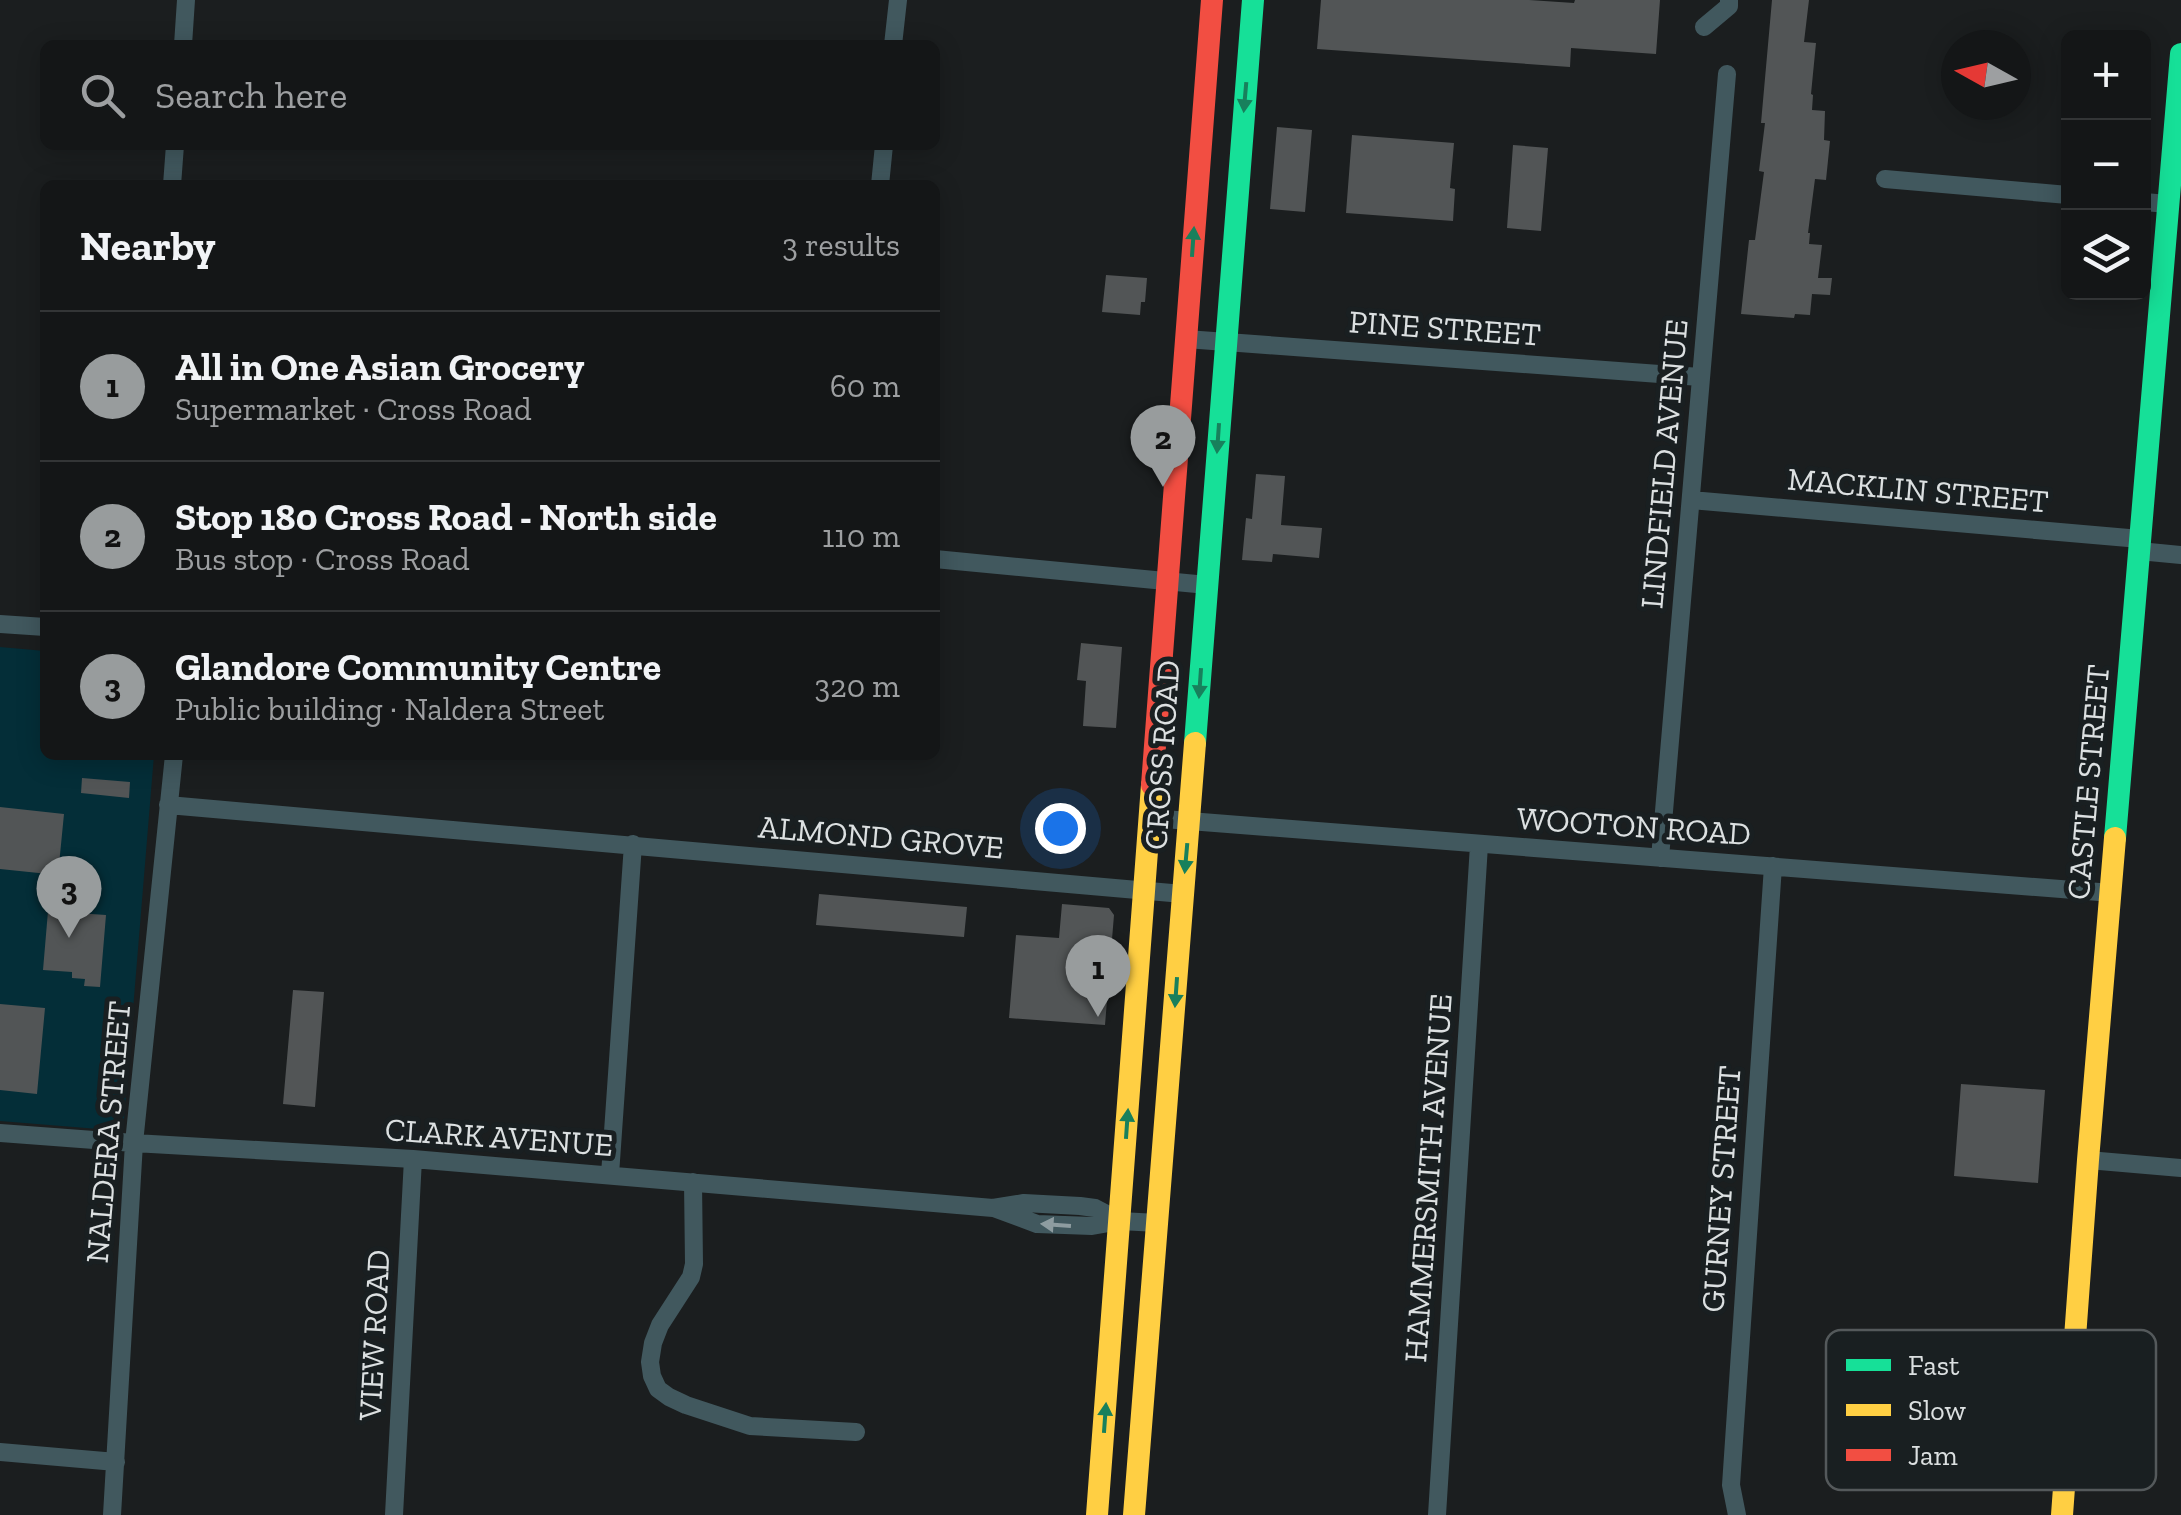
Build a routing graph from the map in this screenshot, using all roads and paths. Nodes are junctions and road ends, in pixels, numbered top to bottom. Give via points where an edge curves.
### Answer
1 (186, 0) edge
2 (898, 0) edge
3 (1212, 0) edge
4 (1253, 0) edge
5 (1729, 0) edge
6 (1704, 27) dead end
7 (182, 40) edge
8 (894, 40) edge
9 (2181, 54) edge
10 (1728, 74) dead end
11 (175, 150) edge
12 (884, 150) edge
13 (1885, 179) dead end
14 (172, 180) edge
15 (880, 180) edge
16 (2061, 194) edge
17 (2151, 203) edge
18 (2168, 204) junction
19 (1186, 339) junction
20 (1226, 341) junction
21 (1700, 377) junction
22 (1691, 500) junction
23 (2139, 545) junction
24 (2181, 555) edge
25 (940, 559) edge
26 (1170, 582) junction
27 (1207, 586) junction
28 (0, 624) edge
29 (40, 627) edge
30 (173, 760) edge
31 (168, 805) junction
32 (1151, 818) junction
33 (1190, 821) junction
34 (633, 844) junction
35 (1479, 844) junction
36 (1660, 858) junction
37 (1772, 866) junction
38 (1144, 891) junction
39 (2112, 893) junction
40 (1183, 894) junction
41 (0, 1133) edge
42 (134, 1144) junction
43 (414, 1159) junction
44 (2088, 1160) junction
45 (2181, 1168) edge
46 (610, 1175) junction
47 (694, 1182) junction
48 (1120, 1221) junction
49 (1158, 1223) junction
50 (2076, 1330) edge
51 (856, 1432) dead end
52 (0, 1452) edge
53 (116, 1462) junction
54 (2064, 1490) edge
55 (112, 1515) edge
56 (394, 1515) edge
57 (1098, 1515) edge
58 (1134, 1515) edge
59 (1437, 1515) edge
60 (1737, 1515) edge
61 (2062, 1515) edge

1 - 7 street
2 - 8 street
19 -> 3 main road, CROSS ROAD
4 -> 20 main road, CROSS ROAD
5 - 6 street
9 - 18 main road, CASTLE STREET
10 - 21 street, LINDFIELD AVENUE
11 - 14 street
12 - 15 street
13 - 16 street
17 - 18 street
18 - 23 main road, CASTLE STREET
19 - 20 street, PINE STREET
19 - 26 main road, CROSS ROAD
20 - 21 street, PINE STREET
20 -> 27 main road, CROSS ROAD
21 - 22 street, LINDFIELD AVENUE
22 - 23 street, MACKLIN STREET
22 - 36 street, LINDFIELD AVENUE
23 - 24 street, MACKLIN STREET
23 - 39 main road, CASTLE STREET
25 - 26 street
26 - 27 street
26 - 32 main road, CROSS ROAD
27 -> 33 main road, CROSS ROAD
28 - 29 street
30 - 31 street, NALDERA STREET
31 - 34 street, ALMOND GROVE
31 - 42 street, NALDERA STREET
32 - 33 street, WOOTON ROAD
32 - 38 main road, CROSS ROAD
33 - 35 street, WOOTON ROAD
33 -> 40 main road, CROSS ROAD
34 - 38 street, ALMOND GROVE
34 - 46 street
35 - 36 street, WOOTON ROAD
35 - 59 street, HAMMERSMITH AVENUE
36 - 37 street, WOOTON ROAD
37 - 39 street, WOOTON ROAD
37 - 60 street, GURNEY STREET via 1731,1486
38 - 40 street, ALMOND GROVE
48 -> 38 main road, CROSS ROAD
39 - 44 main road, CASTLE STREET
40 -> 49 main road, CROSS ROAD
41 - 42 street, CLARK AVENUE
42 - 43 street, CLARK AVENUE
42 - 53 street, NALDERA STREET
43 - 46 street, CLARK AVENUE
43 - 56 street, VIEW ROAD
44 - 45 street
44 - 50 main road, CASTLE STREET
46 - 47 street, CLARK AVENUE
47 - 48 street, CLARK AVENUE via 993,1208 1038,1224
47 - 51 street via 694,1264 652,1343 658,1388 686,1405 750,1426
48 - 49 street, CLARK AVENUE
57 -> 48 main road, CROSS ROAD
49 - 58 main road, CROSS ROAD
52 - 53 street
53 - 55 street, NALDERA STREET
54 - 61 main road, CASTLE STREET

